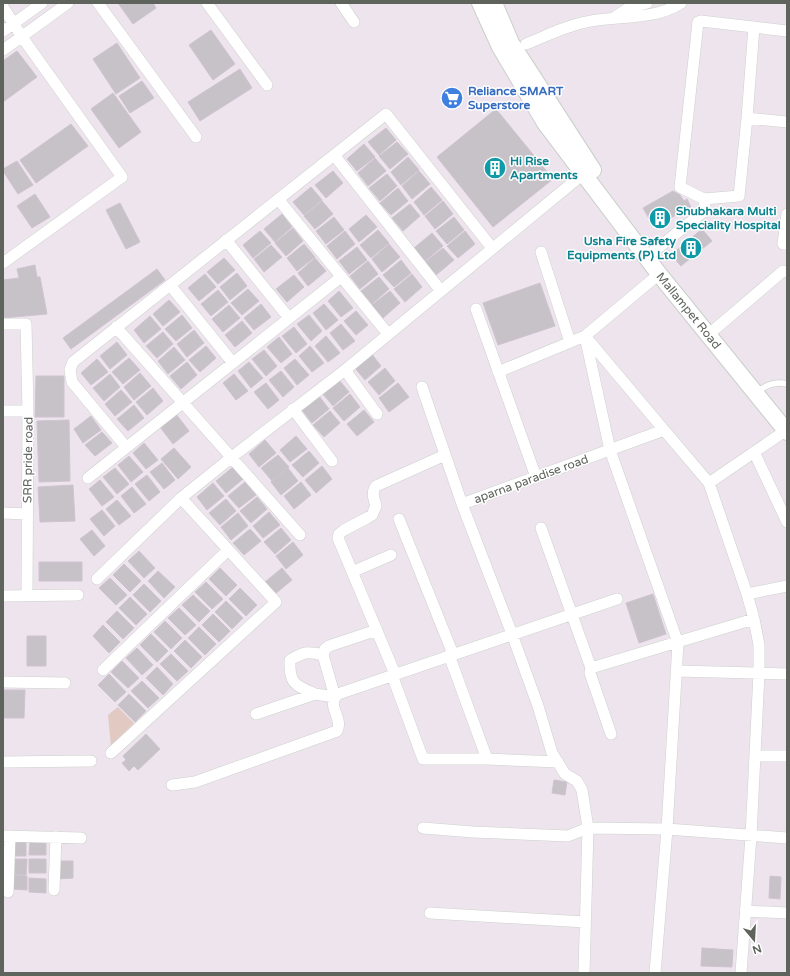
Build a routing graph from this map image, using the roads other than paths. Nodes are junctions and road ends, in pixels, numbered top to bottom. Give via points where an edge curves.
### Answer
1 (42, 3) edge
2 (68, 3) edge
3 (98, 3) edge
4 (207, 3) edge
5 (341, 3) edge
6 (480, 3) edge
7 (494, 3) edge
8 (647, 3) edge
9 (681, 3) edge
10 (3, 7) edge
11 (614, 18) junction
12 (354, 22) dead end
13 (13, 24) junction
14 (754, 27) junction
15 (3, 31) edge
16 (787, 31) edge
17 (22, 37) junction
18 (526, 44) dead end
19 (3, 50) edge
20 (267, 85) dead end
21 (747, 118) junction
22 (787, 122) edge
23 (196, 137) dead end
24 (334, 155) junction
25 (587, 171) junction
26 (278, 199) junction
27 (704, 199) junction
28 (787, 214) edge
29 (226, 240) junction
30 (787, 244) edge
31 (492, 248) junction
32 (541, 252) dead end
33 (653, 252) junction
34 (3, 263) edge
35 (787, 272) edge
36 (659, 274) junction
37 (342, 276) junction
38 (170, 285) junction
39 (441, 291) junction
40 (476, 309) dead end
41 (289, 318) junction
42 (3, 324) edge
43 (116, 327) junction
44 (712, 332) junction
45 (388, 334) junction
46 (585, 336) junction
47 (570, 342) junction
48 (233, 362) junction
49 (345, 370) junction
50 (498, 372) junction
51 (787, 384) edge
52 (422, 387) dead end
53 (759, 390) junction
54 (183, 402) junction
55 (293, 409) junction
56 (3, 411) edge
57 (28, 411) junction
58 (376, 414) dead end
59 (786, 426) edge
60 (664, 430) junction
61 (126, 448) junction
62 (610, 450) junction
63 (754, 452) junction
64 (445, 455) junction
65 (232, 457) junction
66 (332, 460) dead end
67 (536, 477) junction
68 (88, 478) dead end
69 (709, 482) junction
70 (181, 498) junction
71 (462, 504) junction
72 (3, 513) edge
73 (27, 514) junction
74 (399, 519) dead end
75 (787, 522) edge
76 (541, 528) dead end
77 (300, 535) dead end
78 (228, 550) junction
79 (391, 555) dead end
80 (352, 572) junction
81 (97, 579) dead end
82 (787, 586) edge
83 (747, 594) junction
84 (78, 595) dead end
85 (3, 596) edge
86 (27, 596) junction
87 (617, 599) dead end
88 (572, 614) junction
89 (754, 619) junction
90 (377, 630) junction
91 (512, 634) junction
92 (678, 643) junction
93 (323, 655) junction
94 (451, 655) junction
95 (591, 668) junction
96 (103, 670) dead end
97 (676, 671) junction
98 (759, 673) junction
99 (394, 674) junction
100 (787, 674) edge
101 (3, 682) edge
102 (65, 683) dead end
103 (315, 694) junction
104 (335, 697) junction
105 (256, 714) dead end
106 (611, 734) dead end
107 (111, 753) dead end
108 (755, 756) junction
109 (787, 756) edge
110 (487, 759) junction
111 (91, 761) dead end
112 (3, 762) edge
113 (558, 762) junction
114 (172, 785) dead end
115 (423, 828) dead end
116 (588, 828) junction
117 (666, 829) junction
118 (7, 836) edge
119 (751, 836) junction
120 (56, 837) junction
121 (81, 838) dead end
122 (787, 838) edge
123 (54, 890) dead end
124 (8, 892) dead end
125 (745, 911) junction
126 (430, 913) dead end
127 (787, 913) edge
128 (585, 922) junction
129 (584, 973) edge
130 (655, 973) edge
131 (741, 973) edge

1 - 13 street
2 - 17 street
3 - 23 street
4 - 20 street
5 - 12 street
6 - 25 main road, Mallampet Road via 500,47 541,117
7 - 25 main road, Mallampet Road via 511,43
8 - 11 street via 628,8
9 - 11 street via 650,15
10 - 13 street
11 - 18 street via 578,24
13 - 15 street
13 - 17 street
14 - 16 street
14 - 21 street
14 - 27 street via 701,21 697,25 680,187
17 - 19 street
17 - 34 street via 122,177
21 - 22 street
21 - 27 street via 739,196
24 - 26 street
24 - 31 street via 386,114
24 - 39 street
25 - 31 street
25 - 33 main road, Mallampet Road
25 - 36 main road, Mallampet Road
26 - 29 street
26 - 37 street
27 - 33 street via 706,207 703,212
28 - 30 street via 784,244
29 - 38 street
29 - 41 street
31 - 39 street
32 - 47 street
33 - 44 main road, Mallampet Road
35 - 44 street via 783,272
36 - 44 main road, Mallampet Road
36 - 46 street
37 - 41 street
37 - 45 street
38 - 43 street
38 - 48 street
39 - 45 street
40 - 50 street
41 - 48 street
42 - 57 street, SRR pride road via 26,324
43 - 54 street
43 - 61 street via 73,362 70,370 72,382
44 - 53 main road, Mallampet Road
45 - 49 street
46 - 47 street
46 - 60 street
46 - 62 street
47 - 50 street
48 - 54 street
49 - 55 street
49 - 58 street
50 - 67 street
51 - 53 lane via 779,382
52 - 64 street
53 - 59 main road, Mallampet Road
54 - 61 street
54 - 65 street
55 - 65 street
55 - 66 street
56 - 57 street
57 - 73 street, SRR pride road
59 - 63 street
60 - 62 street, aparna paradise road
60 - 69 street
61 - 68 street
62 - 67 street, aparna paradise road
62 - 92 street
63 - 69 street
63 - 75 street
64 - 71 street
64 - 80 street via 376,486 373,494 376,506 372,515 339,534 338,538
65 - 70 street
65 - 77 street
67 - 71 street, aparna paradise road
69 - 83 street
70 - 78 street
70 - 81 street
71 - 91 street, aparna paradise road
72 - 73 street
73 - 86 street, SRR pride road
74 - 94 street
76 - 88 street
78 - 96 street
78 - 107 street via 276,602
79 - 80 street
80 - 90 street
82 - 83 street
83 - 89 street
84 - 86 street
85 - 86 street
87 - 88 street
88 - 91 street
88 - 95 street
89 - 92 street
89 - 98 street via 759,645
90 - 93 street via 329,646
90 - 99 street
91 - 94 street
91 - 113 street, aparna paradise road via 552,753
92 - 95 street
92 - 97 street
93 - 103 street via 310,652 290,660 292,682
93 - 104 street
94 - 99 street
94 - 110 street
95 - 106 street via 590,673
97 - 98 street
97 - 117 street
98 - 100 street
98 - 108 street
99 - 104 street
99 - 110 street via 423,759
101 - 102 street
103 - 104 street
103 - 105 street
104 - 114 street via 333,702 339,726 337,731 194,782
108 - 109 street
108 - 119 street
110 - 113 street
111 - 112 street
113 - 116 street, aparna paradise road via 565,774 577,781 582,790
115 - 116 street via 568,836
116 - 117 street
116 - 128 street, aparna paradise road
117 - 119 street
117 - 130 street
118 - 120 street
118 - 124 street
119 - 122 street
119 - 125 street
120 - 121 street
120 - 123 street
125 - 127 street
125 - 131 street
126 - 128 street
128 - 129 street, aparna paradise road

